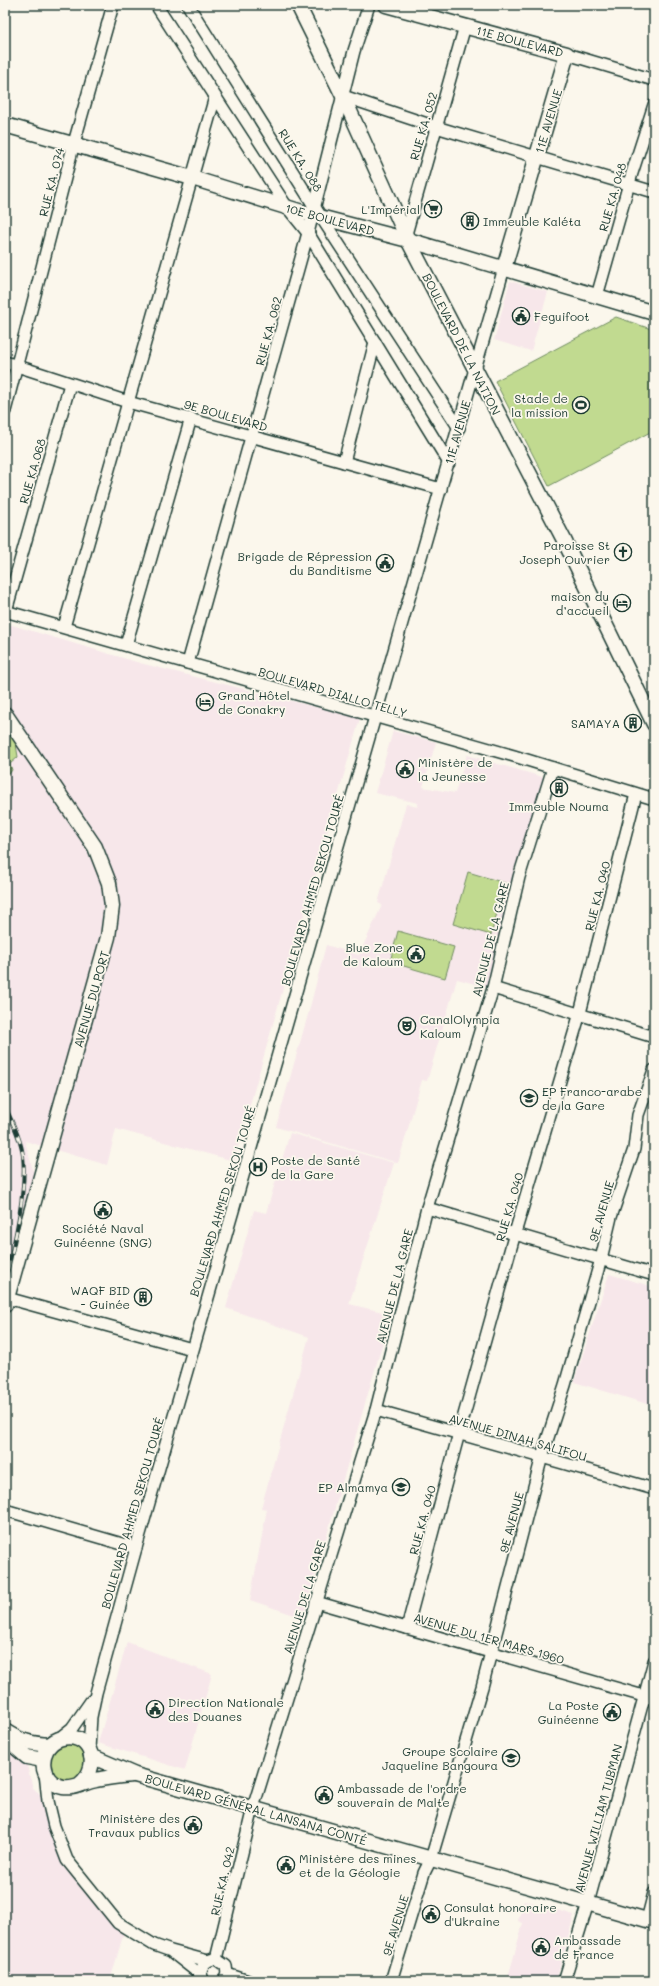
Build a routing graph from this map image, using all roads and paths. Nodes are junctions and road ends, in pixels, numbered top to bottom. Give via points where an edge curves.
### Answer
1 (113, 5) edge
2 (156, 5) edge
3 (188, 5) edge
4 (298, 5) edge
5 (369, 5) edge
6 (386, 5) edge
7 (465, 26) junction
8 (567, 54) junction
9 (654, 80) edge
10 (344, 96) junction
11 (215, 97) junction
12 (654, 105) edge
13 (5, 125) edge
14 (436, 127) junction
15 (74, 143) junction
16 (537, 157) junction
17 (192, 178) junction
18 (628, 185) junction
19 (654, 192) edge
20 (287, 207) junction
21 (316, 213) junction
22 (308, 233) junction
23 (407, 237) junction
24 (504, 268) junction
25 (597, 296) junction
26 (654, 313) edge
27 (375, 342) junction
28 (5, 362) edge
29 (18, 365) junction
30 (475, 369) junction
31 (70, 384) junction
32 (128, 402) junction
33 (5, 410) edge
34 (191, 418) junction
35 (459, 428) junction
36 (253, 436) junction
37 (344, 462) junction
38 (448, 463) junction
39 (441, 489) junction
40 (5, 611) edge
41 (64, 627) junction
42 (126, 645) junction
43 (188, 663) junction
44 (5, 714) edge
45 (376, 718) junction
46 (654, 724) edge
47 (553, 768) junction
48 (636, 794) junction
49 (654, 799) edge
50 (492, 988) junction
51 (580, 1013) junction
52 (654, 1037) edge
53 (654, 1070) edge
54 (427, 1208) junction
55 (515, 1233) junction
56 (601, 1259) junction
57 (654, 1275) edge
58 (6, 1302) edge
59 (192, 1349) junction
60 (376, 1410) junction
61 (459, 1433) junction
62 (542, 1456) junction
63 (654, 1489) edge
64 (5, 1510) edge
65 (136, 1548) junction
66 (316, 1602) junction
67 (408, 1628) junction
68 (491, 1652) junction
69 (654, 1661) edge
70 (96, 1693) junction
71 (649, 1698) edge
72 (5, 1731) edge
73 (5, 1738) edge
74 (53, 1743) junction
75 (90, 1752) junction
76 (43, 1760) junction
77 (45, 1774) junction
78 (135, 1775) junction
79 (80, 1784) junction
80 (63, 1787) junction
81 (48, 1801) junction
82 (253, 1808) junction
83 (431, 1859) junction
84 (654, 1893) edge
85 (588, 1903) junction
86 (651, 1921) edge
87 (171, 1951) junction
88 (212, 1960) junction
89 (202, 1978) edge
90 (226, 1978) edge
91 (248, 1981) edge
92 (391, 1981) edge
93 (564, 1981) edge

1 - 15 street, RUE KA. 074
2 - 11 street
3 - 21 street, RUE KA. 088
4 - 10 main road, BOULEVARD DE LA NATION
5 - 10 street, RUE KA. 062 via 354,51
6 - 7 main road, 11E BOULEVARD
7 - 8 main road, 11E BOULEVARD
7 - 14 street, RUE KA. 052
8 - 9 street, 11E BOULEVARD
8 - 16 main road, 11E AVENUE
10 - 14 street
10 - 21 street, RUE KA. 062
10 - 23 main road, BOULEVARD DE LA NATION
11 - 17 street
11 - 20 street
12 - 18 street, RUE KA. 048
13 - 15 main road, 10E BOULEVARD
14 - 16 street
14 - 23 street, RUE KA. 052
15 - 17 main road, 10E BOULEVARD
15 - 29 street, RUE KA. 074
16 - 18 street
16 - 24 main road, 11E AVENUE
17 - 20 main road, 10E BOULEVARD
17 - 32 street
18 - 19 street
18 - 25 street, RUE KA. 048
20 - 21 main road, 10E BOULEVARD
20 - 22 street
21 - 22 street, RUE KA. 062
21 - 23 main road, 10E BOULEVARD
21 - 35 street, RUE KA. 088
22 - 27 street
22 - 36 street, RUE KA. 062
23 - 24 main road, 10E BOULEVARD
23 - 30 main road, BOULEVARD DE LA NATION
24 - 25 main road, 10E BOULEVARD
24 - 30 street, 11E AVENUE
25 - 26 main road, 10E BOULEVARD
27 - 37 street
27 - 38 street
28 - 29 street, 9E BOULEVARD
29 - 31 street, 9E BOULEVARD
29 - 33 street, RUE KA. 074
30 - 35 street, 11E AVENUE
30 - 46 main road, BOULEVARD DE LA NATION via 564,540
31 - 32 street, 9E BOULEVARD
31 - 40 street, RUE KA.068
32 - 34 street, 9E BOULEVARD
32 - 41 street
34 - 36 street, 9E BOULEVARD
34 - 42 street
35 - 38 street, 11E AVENUE
36 - 37 street, 9E BOULEVARD
36 - 43 street, RUE KA. 062
37 - 39 street, 9E BOULEVARD
38 - 39 street, 11E AVENUE
39 - 45 street, 11E AVENUE
40 - 41 street, BOULEVARD DIALLO TELLY
41 - 42 street, BOULEVARD DIALLO TELLY
42 - 43 street, BOULEVARD DIALLO TELLY
43 - 45 street, BOULEVARD DIALLO TELLY
44 - 58 main road, AVENUE DU PORT via 95,847 109,883 112,906 108,937
45 - 47 street, BOULEVARD DIALLO TELLY
45 - 59 street, BOULEVARD AHMED SEKOU TOURÉ
47 - 48 street, BOULEVARD DIALLO TELLY
47 - 50 street, AVENUE DE LA GARE via 519,877
48 - 49 street, BOULEVARD DIALLO TELLY
48 - 51 street, RUE KA. 040
50 - 51 street
50 - 54 street, AVENUE DE LA GARE
51 - 52 street
51 - 55 street, RUE KA. 040
53 - 56 street, 9E AVENUE via 638,1115 634,1149
54 - 55 street
54 - 60 street, AVENUE DE LA GARE
55 - 56 street
55 - 61 street, RUE KA. 040
56 - 57 street
56 - 62 street, 9E AVENUE
58 - 59 street
59 - 65 street, BOULEVARD AHMED SEKOU TOURÉ
60 - 61 street, AVENUE DINAH SALIFOU
60 - 66 street, AVENUE DE LA GARE
61 - 62 street, AVENUE DINAH SALIFOU
61 - 67 street, RUE KA. 040
62 - 63 street, AVENUE DINAH SALIFOU
62 - 68 street, 9E AVENUE
64 - 65 street
65 - 70 street, BOULEVARD AHMED SEKOU TOURÉ
66 - 67 street, AVENUE DU 1ER MARS 1960
66 - 82 street, AVENUE DE LA GARE
67 - 68 street, AVENUE DU 1ER MARS 1960
68 - 71 street, AVENUE DU 1ER MARS 1960
68 - 83 street, 9E AVENUE
69 - 71 street, AVENUE WILLIAM TUBMAN
70 - 74 street, BOULEVARD AHMED SEKOU TOURÉ via 72,1728
70 - 75 street, BOULEVARD AHMED SEKOU TOURÉ via 91,1717
71 - 85 street, AVENUE WILLIAM TUBMAN
72 - 74 main road via 31,1744
73 - 76 main road via 27,1757
74 - 75 main road via 71,1738 78,1740
74 - 76 main road
75 - 78 main road, BOULEVARD GÉNÉRAL LANSANA CONTÉ
75 - 79 main road via 91,1771
76 - 77 main road
77 - 80 main road
77 - 81 street
78 - 79 main road, BOULEVARD GÉNÉRAL LANSANA CONTÉ via 102,1778
78 - 82 main road, BOULEVARD GÉNÉRAL LANSANA CONTÉ
79 - 80 main road
80 - 81 street
81 - 87 street via 58,1841 67,1860 100,1902 118,1923 154,1945
82 - 83 main road, BOULEVARD GÉNÉRAL LANSANA CONTÉ
82 - 88 street, RUE KA. 042
83 - 85 main road, BOULEVARD GÉNÉRAL LANSANA CONTÉ
83 - 92 street, 9E AVENUE via 424,1873
84 - 86 street
85 - 86 main road, BOULEVARD GÉNÉRAL LANSANA CONTÉ
85 - 93 street, AVENUE WILLIAM TUBMAN
87 - 88 street
87 - 89 street
88 - 89 street, RUE KA. 042 via 202,1967
88 - 90 street via 226,1966
90 - 91 street

